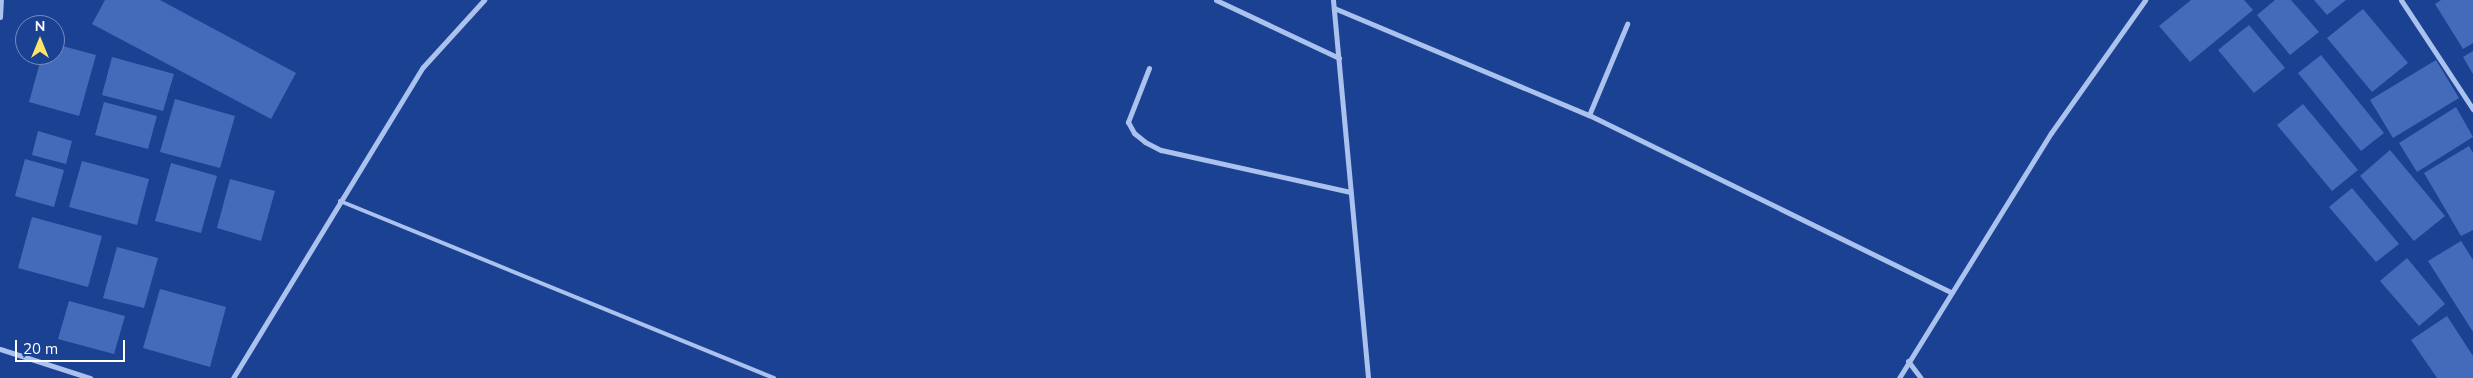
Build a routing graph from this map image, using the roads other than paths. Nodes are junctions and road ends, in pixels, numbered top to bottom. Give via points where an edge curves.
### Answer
1 (1, 0) edge
2 (484, 0) edge
3 (1216, 0) edge
4 (1333, 0) edge
5 (2145, 0) edge
6 (2402, 0) edge
7 (1334, 8) junction
8 (0, 17) edge
9 (1627, 24) dead end
10 (1339, 58) junction
11 (1149, 68) dead end
12 (2473, 109) edge
13 (1589, 115) junction
14 (1350, 192) junction
15 (340, 201) junction
16 (1950, 292) junction
17 (0, 349) edge
18 (1908, 361) junction
19 (90, 378) edge
20 (233, 378) edge
21 (774, 378) edge
22 (1368, 378) edge
23 (1898, 378) edge
24 (1921, 378) edge

1 - 8 street
2 - 15 street via 423,67
3 - 10 street
4 - 7 street
5 - 16 street via 2051,133
6 - 12 street
7 - 10 street
7 - 13 street
9 - 13 street
10 - 14 street
11 - 14 street via 1128,122 1134,133 1145,142 1161,150
13 - 16 street
14 - 22 street
15 - 20 street
15 - 21 lane
16 - 18 street
17 - 19 street
18 - 23 street
18 - 24 street

